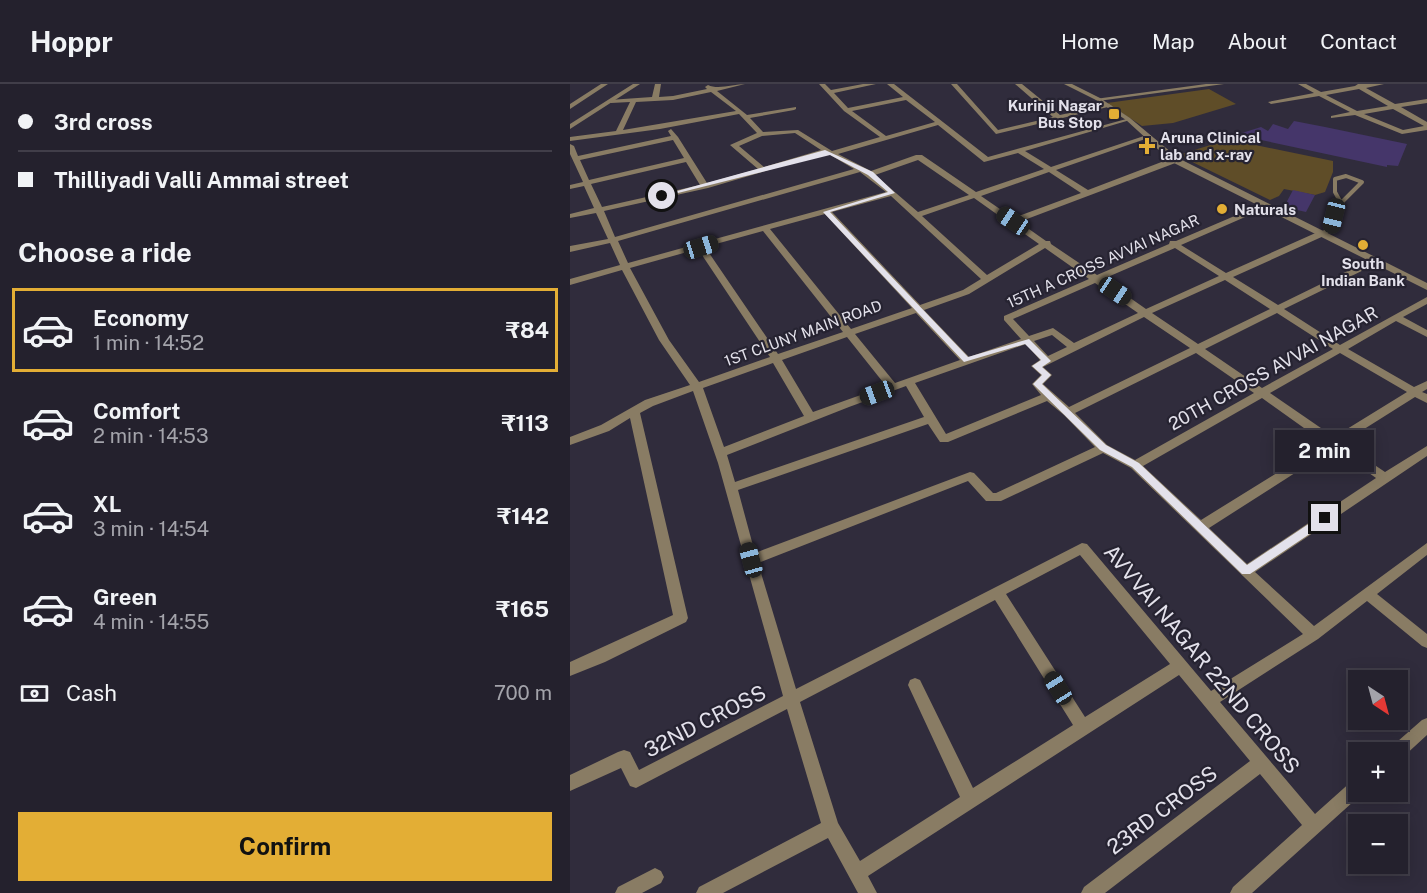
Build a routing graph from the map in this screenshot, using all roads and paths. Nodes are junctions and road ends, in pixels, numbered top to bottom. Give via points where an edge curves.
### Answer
1 (605, 84) edge
2 (638, 84) edge
3 (658, 84) edge
4 (705, 84) edge
5 (741, 84) edge
6 (822, 84) edge
7 (873, 84) edge
8 (890, 84) edge
9 (954, 84) edge
10 (1018, 84) edge
11 (1067, 84) edge
12 (1221, 84) edge
13 (1301, 84) edge
14 (1381, 84) edge
15 (1357, 86) edge
16 (711, 89) junction
17 (828, 92) junction
18 (1318, 94) junction
19 (906, 98) junction
20 (655, 99) junction
21 (1098, 99) junction
22 (634, 100) junction
23 (611, 101) junction
24 (1427, 101) edge
25 (1271, 102) dead end
26 (1109, 106) junction
27 (1393, 106) junction
28 (570, 107) edge
29 (794, 108) dead end
30 (846, 110) junction
31 (1356, 113) junction
32 (743, 114) junction
33 (1334, 117) dead end
34 (1059, 118) junction
35 (1128, 119) junction
36 (939, 123) junction
37 (571, 125) edge
38 (668, 126) junction
39 (1427, 127) edge
40 (618, 133) junction
41 (761, 134) junction
42 (1149, 136) junction
43 (675, 137) junction
44 (884, 137) junction
45 (570, 139) edge
46 (570, 146) edge
47 (1020, 151) junction
48 (830, 152) junction
49 (576, 159) junction
50 (689, 159) junction
51 (1175, 160) junction
52 (861, 169) junction
53 (764, 170) junction
54 (1052, 170) junction
55 (870, 174) junction
56 (586, 183) junction
57 (705, 186) junction
58 (570, 187) edge
59 (1086, 192) junction
60 (892, 193) junction
61 (976, 196) junction
62 (1341, 203) junction
63 (1265, 205) junction
64 (598, 210) junction
65 (826, 212) junction
66 (916, 215) junction
67 (570, 216) edge
68 (1013, 221) junction
69 (765, 228) junction
70 (1323, 234) junction
71 (613, 240) junction
72 (1047, 243) junction
73 (1173, 243) junction
74 (701, 247) junction
75 (570, 249) edge
76 (1375, 261) junction
77 (626, 269) junction
78 (1224, 276) junction
79 (1096, 279) junction
80 (987, 280) junction
81 (570, 282) edge
82 (1427, 287) edge
83 (1427, 300) edge
84 (918, 308) junction
85 (1276, 309) junction
86 (1147, 312) junction
87 (1397, 318) junction
88 (849, 332) junction
89 (1427, 334) edge
90 (1026, 341) junction
91 (1074, 348) junction
92 (1199, 348) junction
93 (1340, 349) junction
94 (775, 357) junction
95 (967, 361) junction
96 (1047, 361) junction
97 (909, 382) junction
98 (1427, 384) edge
99 (697, 387) junction
100 (893, 388) junction
101 (1263, 392) junction
102 (1414, 392) junction
103 (1048, 396) junction
104 (1427, 399) edge
105 (634, 410) junction
106 (1068, 412) junction
107 (811, 417) junction
108 (930, 418) junction
109 (570, 441) edge
110 (1334, 443) junction
111 (1103, 448) junction
112 (1427, 450) edge
113 (720, 453) junction
114 (1135, 465) junction
115 (1385, 478) junction
116 (731, 488) junction
117 (1200, 527) junction
118 (1427, 548) edge
119 (751, 560) junction
120 (1246, 571) junction
121 (997, 592) junction
122 (1368, 594) junction
123 (1313, 635) junction
124 (1427, 642) edge
125 (1180, 666) junction
126 (570, 669) edge
127 (915, 685) dead end
128 (792, 699) junction
129 (1209, 700) junction
130 (1427, 725) edge
131 (1083, 727) junction
132 (1408, 742) edge
133 (1261, 763) junction
134 (570, 783) edge
135 (1348, 796) edge
136 (970, 799) junction
137 (1314, 826) junction
138 (831, 827) junction
139 (857, 873) junction
140 (655, 877) dead end
141 (624, 893) edge
142 (705, 893) edge
143 (868, 893) edge
144 (1090, 893) edge
145 (1239, 893) edge

1 - 28 street
2 - 23 street
3 - 20 street
4 - 16 street
5 - 16 street
6 - 17 street
7 - 17 street
8 - 19 street
9 - 34 street via 996,132
10 - 34 street
11 - 21 street
12 - 21 street
13 - 18 street
14 - 15 street
15 - 18 street
15 - 27 street
16 - 20 street
16 - 32 street
17 - 30 street
18 - 25 street
18 - 31 street
19 - 30 street
19 - 36 street
20 - 22 street
21 - 26 street
22 - 23 street
22 - 40 street
23 - 37 street
24 - 27 street
26 - 34 street
26 - 35 street
27 - 31 street
27 - 39 street
29 - 32 street
30 - 44 street
31 - 33 street
31 - 39 street via 1402,132
32 - 38 street
32 - 41 street
35 - 42 street
35 - 47 street
36 - 44 street
36 - 47 street via 987,160
38 - 40 street
38 - 43 street
40 - 45 street
41 - 48 street via 796,131
41 - 53 street via 734,145
42 - 51 street
42 - 54 street
43 - 49 street
43 - 50 street
44 - 48 street
46 - 49 street
47 - 54 street
48 - 52 street
48 - 53 street
49 - 56 street
50 - 56 street
50 - 57 street
51 - 59 street
51 - 63 street
52 - 55 street
52 - 71 street
53 - 57 street
54 - 59 street
54 - 61 street
55 - 60 street
55 - 61 street via 919,157
56 - 58 street
56 - 64 street
57 - 64 street
59 - 68 street
60 - 65 street
60 - 66 street
61 - 66 street
61 - 68 street
62 - 62 lane via 1360,186 1362,182 1353,176 1335,179 1335,192
62 - 70 lane via 1330,231
63 - 70 street
63 - 73 street, 15TH A CROSS AVVAI NAGAR
64 - 67 street
64 - 71 street
65 - 69 street
65 - 84 street
66 - 80 street
68 - 72 street
69 - 74 street
69 - 88 street
70 - 76 street
70 - 78 street
71 - 75 street
71 - 77 street
72 - 79 street
72 - 80 street, 1ST CLUNY MAIN ROAD
73 - 78 street
73 - 79 street, 15TH A CROSS AVVAI NAGAR
74 - 77 street
74 - 94 street
76 - 82 street
76 - 85 street
77 - 81 street
77 - 99 street via 664,340
78 - 85 street
78 - 86 street
79 - 86 street
79 - 90 street, 15TH A CROSS AVVAI NAGAR via 1007,318
80 - 84 street, 1ST CLUNY MAIN ROAD via 966,292
83 - 87 street, 20TH CROSS AVVAI NAGAR
84 - 88 street, 1ST CLUNY MAIN ROAD
84 - 95 street
85 - 92 street
85 - 93 street
86 - 91 street
86 - 92 street
87 - 89 street
87 - 93 street, 20TH CROSS AVVAI NAGAR
88 - 94 street, 1ST CLUNY MAIN ROAD
88 - 100 street
90 - 91 street via 1053,331
90 - 95 street
90 - 96 street, 15TH A CROSS AVVAI NAGAR
91 - 96 street
92 - 101 street
92 - 106 street
93 - 101 street, 20TH CROSS AVVAI NAGAR
93 - 102 street
94 - 99 street, 1ST CLUNY MAIN ROAD
94 - 107 street
95 - 97 street
96 - 103 street via 1036,366 1047,375 1037,384
97 - 100 street
97 - 108 street
98 - 102 street
99 - 105 street, 1ST CLUNY MAIN ROAD
99 - 113 street
100 - 107 street
101 - 110 street
101 - 114 street, 20TH CROSS AVVAI NAGAR
102 - 104 street
102 - 110 street
103 - 106 street
103 - 108 street via 944,439
105 - 109 street, 1ST CLUNY MAIN ROAD via 606,428
105 - 126 street via 681,618
106 - 111 street
107 - 113 street
108 - 116 street
110 - 115 street
110 - 117 street
111 - 114 street
111 - 119 street via 997,498 990,498 970,476
112 - 115 street
113 - 116 street
114 - 117 street
115 - 120 street
116 - 119 street
117 - 120 street
118 - 122 street
119 - 128 street
120 - 123 street
121 - 125 street, AVVVAI NAGAR 22ND CROSS via 1082,548
121 - 128 street, AVVVAI NAGAR 22ND CROSS
121 - 131 street
122 - 123 street
122 - 124 street
123 - 129 street
125 - 129 street, AVVVAI NAGAR 22ND CROSS
125 - 131 street
127 - 136 street
128 - 134 street, 32ND CROSS via 636,780 624,758
128 - 138 street
129 - 133 street, AVVVAI NAGAR 22ND CROSS
130 - 132 street
131 - 136 street
133 - 137 street, AVVVAI NAGAR 22ND CROSS
133 - 144 street, 23RD CROSS
135 - 137 street
136 - 139 street
137 - 145 street
138 - 139 street
138 - 142 street
139 - 143 street
140 - 141 street

